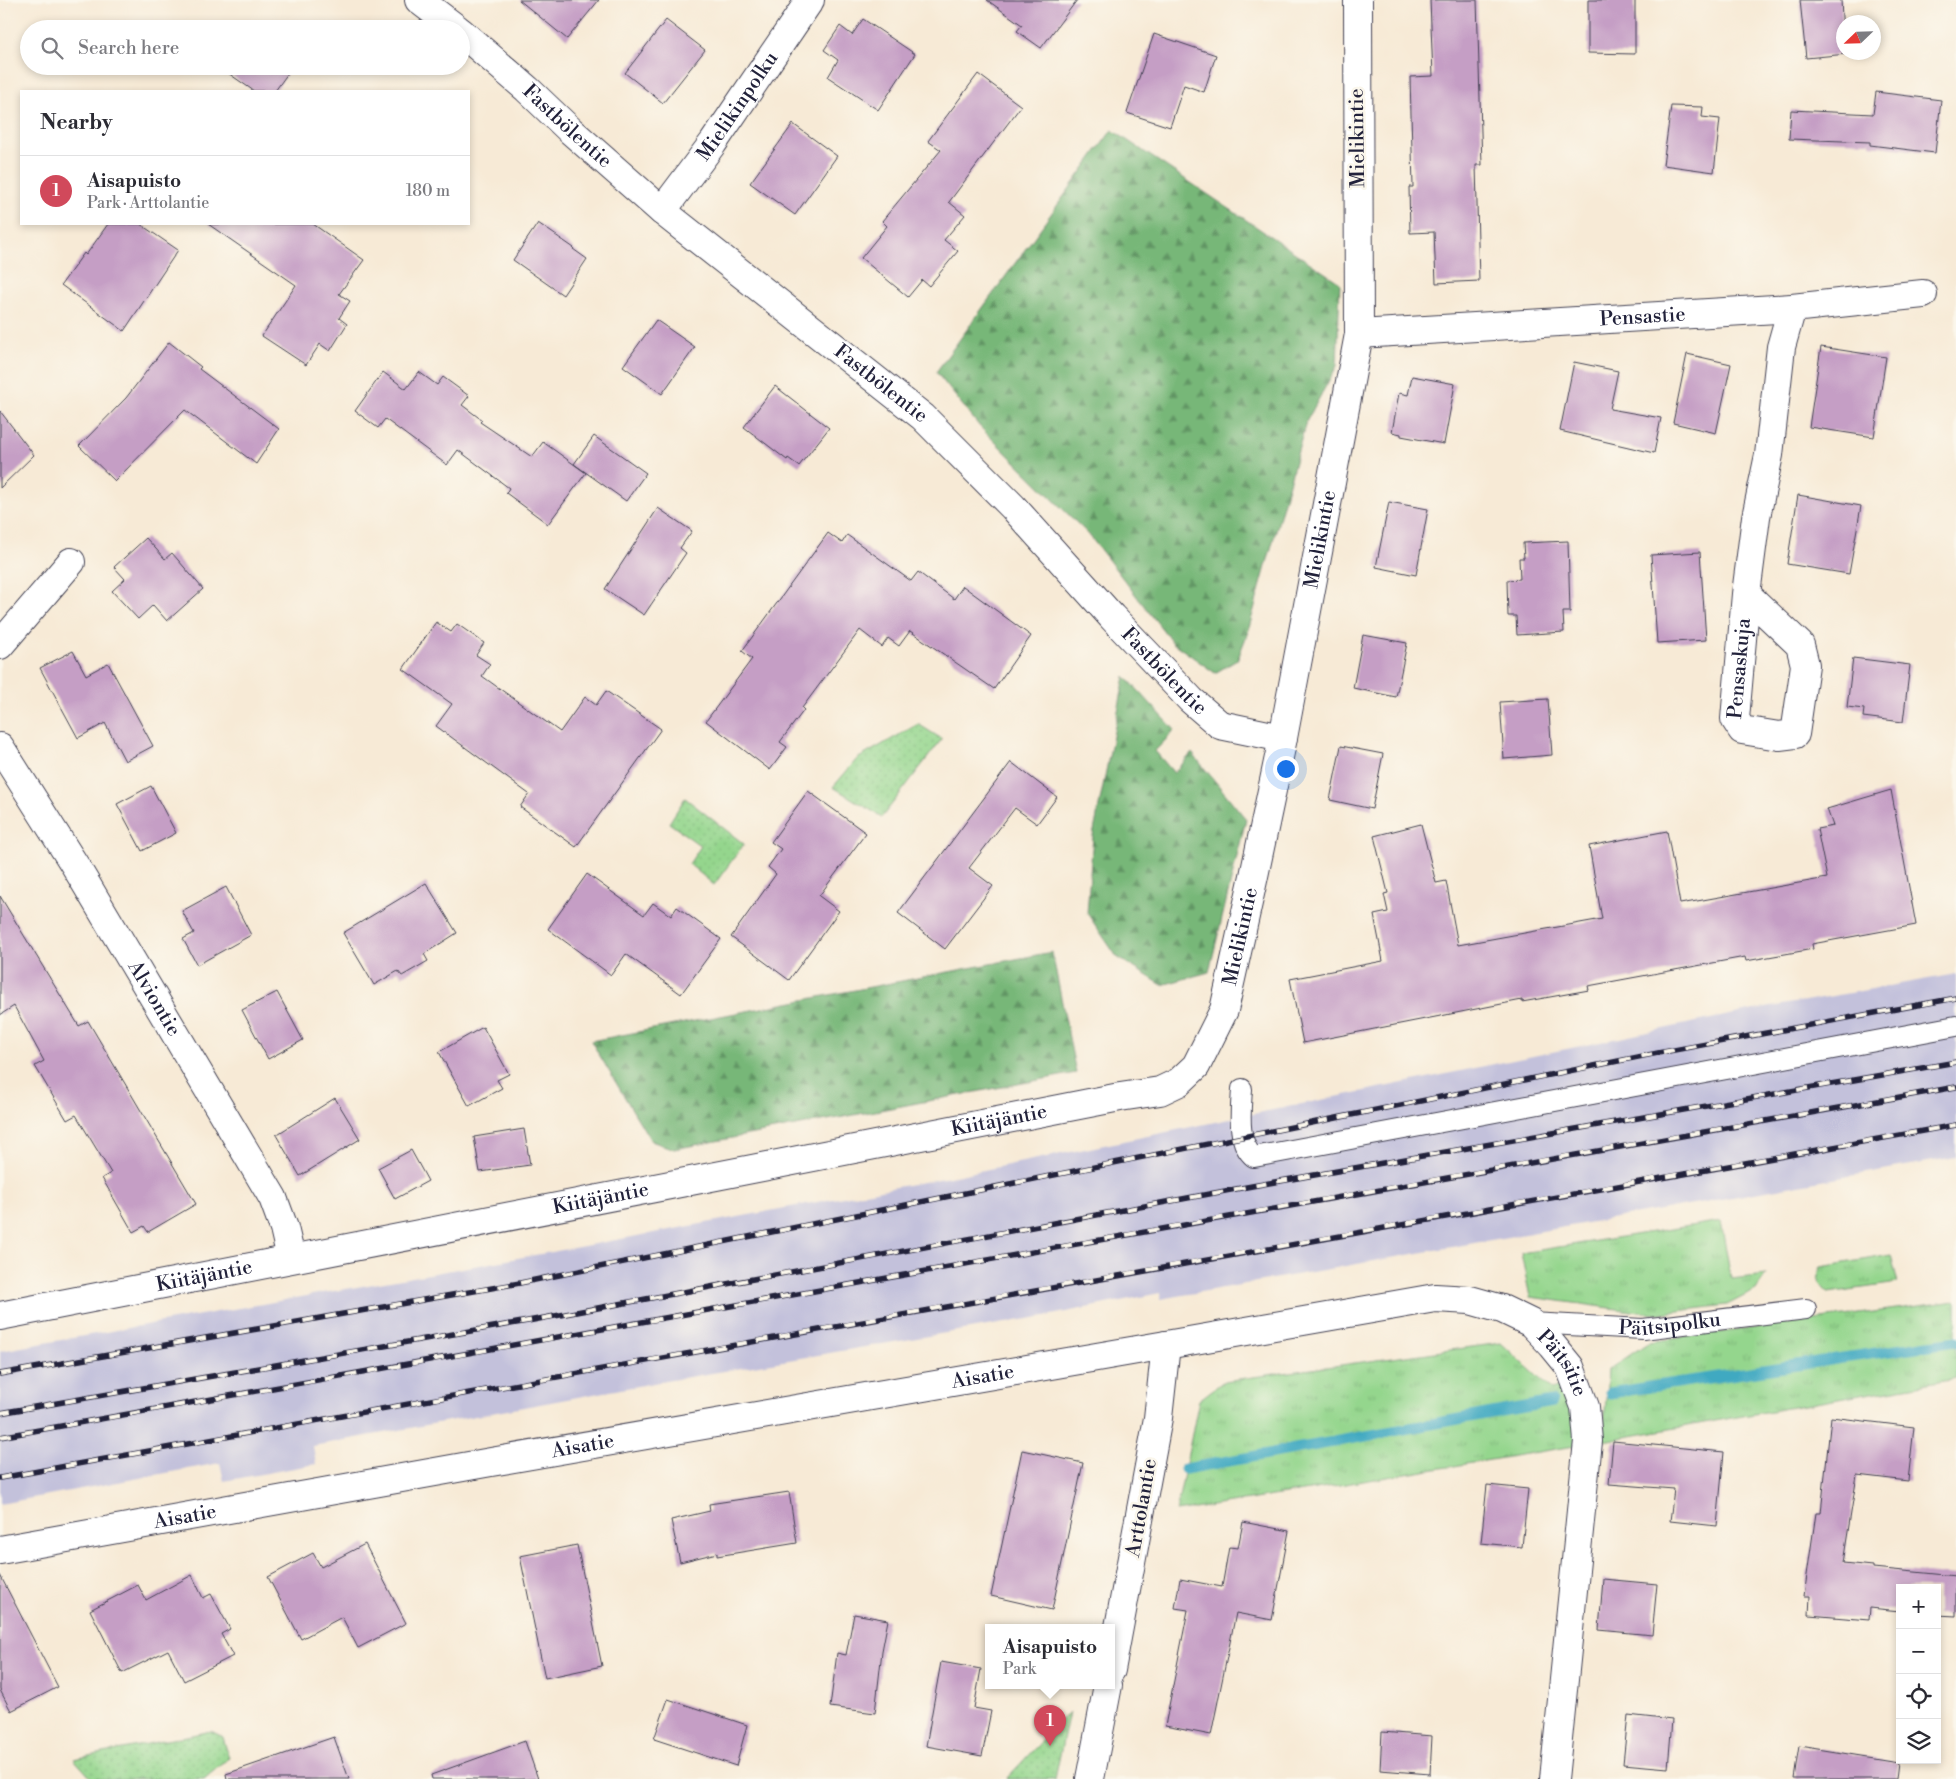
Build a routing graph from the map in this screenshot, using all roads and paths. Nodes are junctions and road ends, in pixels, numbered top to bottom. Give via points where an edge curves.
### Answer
1 (419, 0) edge
2 (810, 0) edge
3 (1358, 0) edge
4 (445, 20) edge
5 (470, 40) edge
6 (662, 211) junction
7 (1924, 294) dead end
8 (1792, 308) junction
9 (1360, 334) junction
10 (72, 562) dead end
11 (1746, 594) junction
12 (0, 646) edge
13 (1283, 738) junction
14 (0, 748) edge
15 (1956, 1026) edge
16 (1196, 1066) joint
17 (1242, 1089) dead end
18 (291, 1258) junction
19 (1806, 1309) dead end
20 (0, 1316) edge
21 (1531, 1323) junction
22 (1166, 1345) junction
23 (0, 1550) edge
24 (1115, 1649) edge
25 (1107, 1689) edge
26 (1090, 1779) edge
27 (1554, 1779) edge

1 - 4 street
2 - 6 street, Mielikinpolku
3 - 9 street, Mielikintie
5 - 6 street, Fastbölentie
6 - 13 street, Fastbölentie via 922,417 1013,507 1191,700 1220,725
7 - 8 street, Pensastie
8 - 9 street, Pensastie
8 - 11 street, Pensaskuja via 1781,347
9 - 13 street, Mielikintie
10 - 12 street
11 - 11 street, Pensaskuja via 1735,719 1742,730 1778,736 1795,734 1805,665 1800,644
13 - 16 street, Mielikintie via 1224,1010
14 - 18 street, Alviontie via 85,882 273,1198
15 - 17 lane via 1254,1156 1248,1152 1243,1138
16 - 18 street, Kiitäjäntie via 1179,1082 1160,1091
18 - 20 street, Kiitäjäntie
19 - 21 lane, Päitsipolku via 1643,1329
21 - 22 street, Päitsitie via 1502,1309 1470,1300 1435,1298
21 - 27 street, Päitsitie via 1570,1367 1585,1408 1588,1436
22 - 23 street, Aisatie
22 - 24 street, Arttolantie via 1158,1418
25 - 26 street

